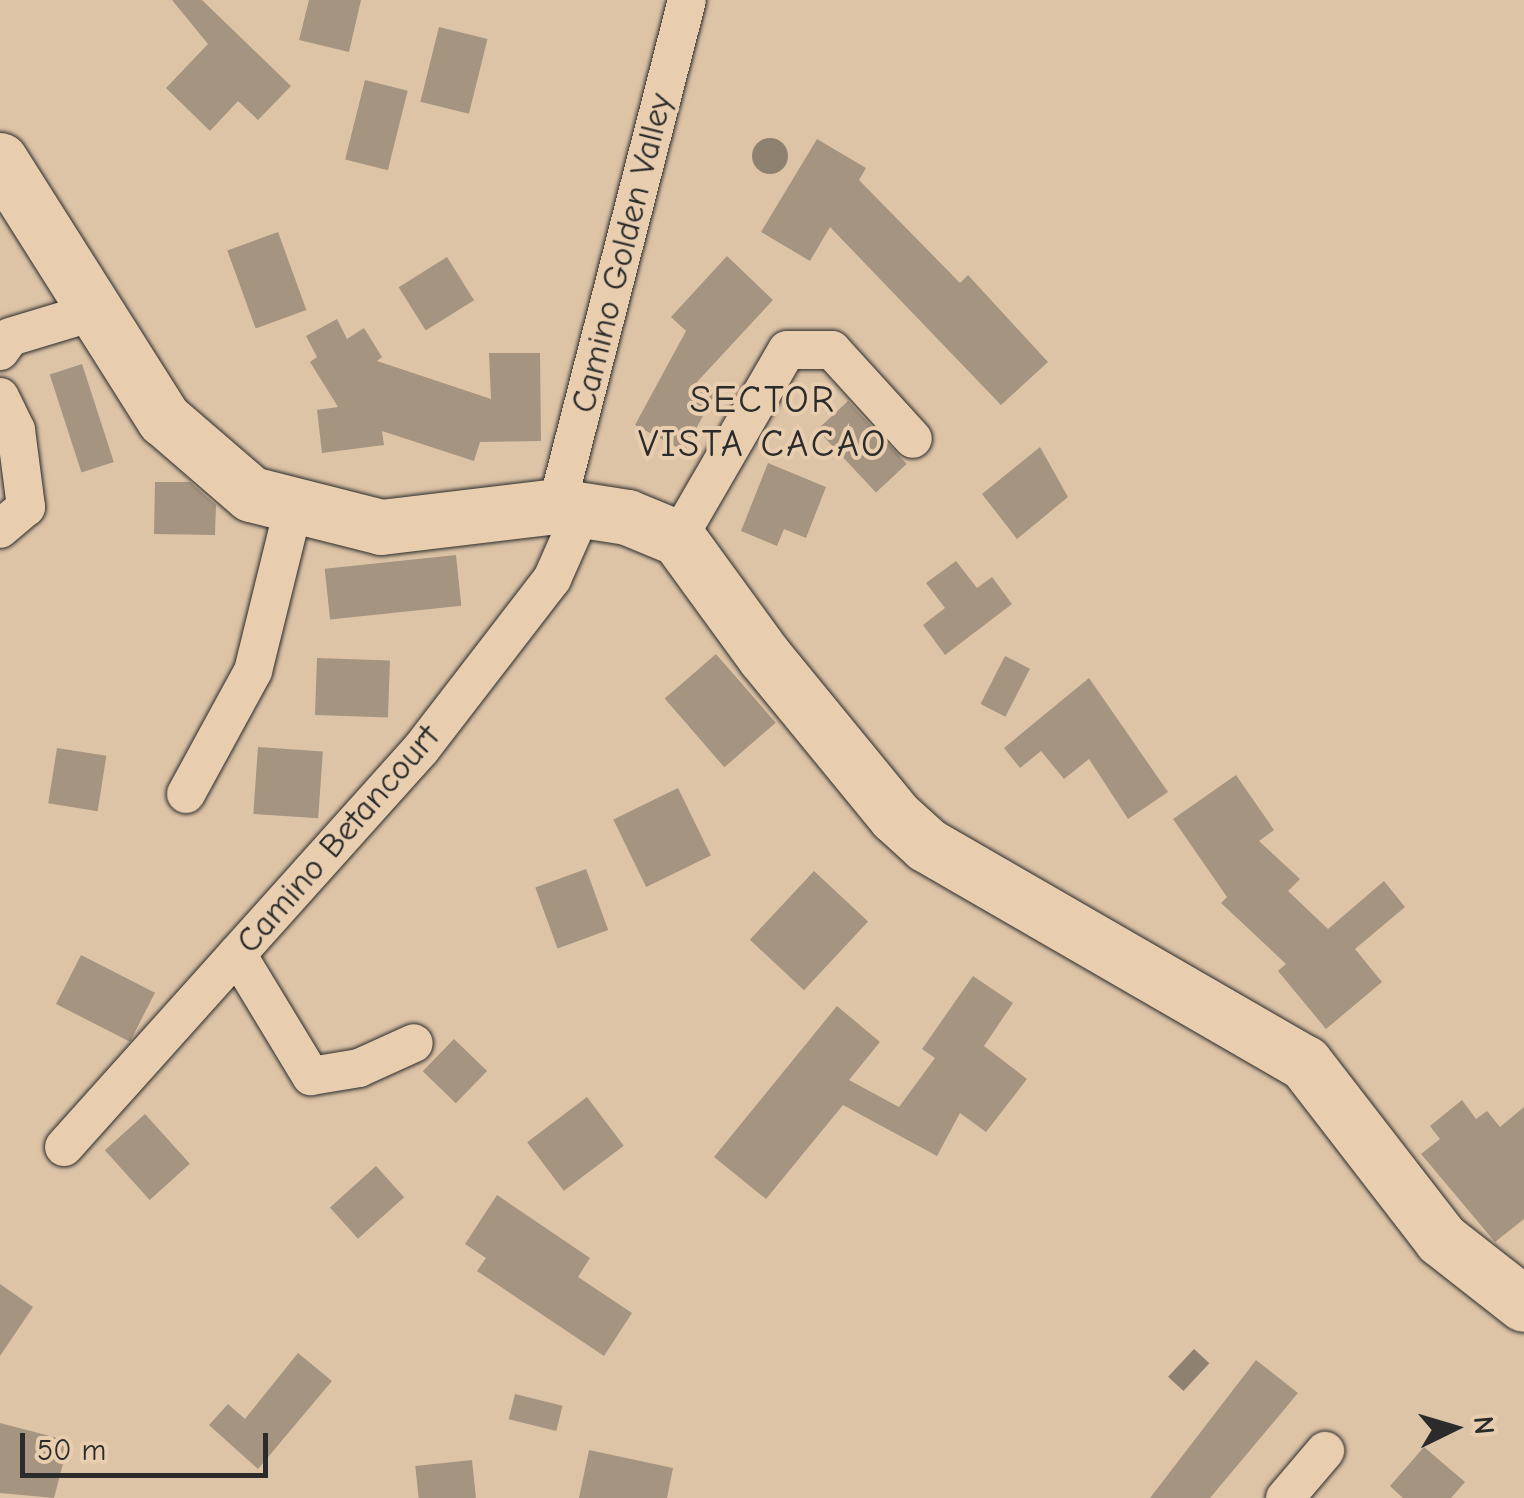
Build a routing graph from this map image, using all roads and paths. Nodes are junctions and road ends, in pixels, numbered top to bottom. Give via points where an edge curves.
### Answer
1 (687, 0) edge
2 (0, 160) edge
3 (96, 311) junction
4 (0, 350) edge
5 (0, 397) edge
6 (913, 439) dead end
7 (294, 505) junction
8 (570, 508) junction
9 (0, 529) edge
10 (678, 538) junction
11 (186, 794) dead end
12 (237, 954) junction
13 (414, 1043) dead end
14 (64, 1147) dead end
15 (1524, 1304) edge
16 (1325, 1451) dead end
17 (1285, 1498) edge

1 - 8 street, Camino Golden Valley
2 - 3 street
3 - 4 street via 10,337
3 - 7 street via 164,419 250,494
5 - 9 street via 16,430 26,508
6 - 10 street via 832,350 787,350
7 - 8 street via 381,527
7 - 11 street via 254,670
8 - 10 street via 627,517
8 - 12 street, Camino Betancourt via 552,579 420,748
10 - 15 street via 800,700 927,845 1304,1062 1440,1239
12 - 13 street via 312,1076 359,1068
12 - 14 street, Camino Betancourt
16 - 17 street

